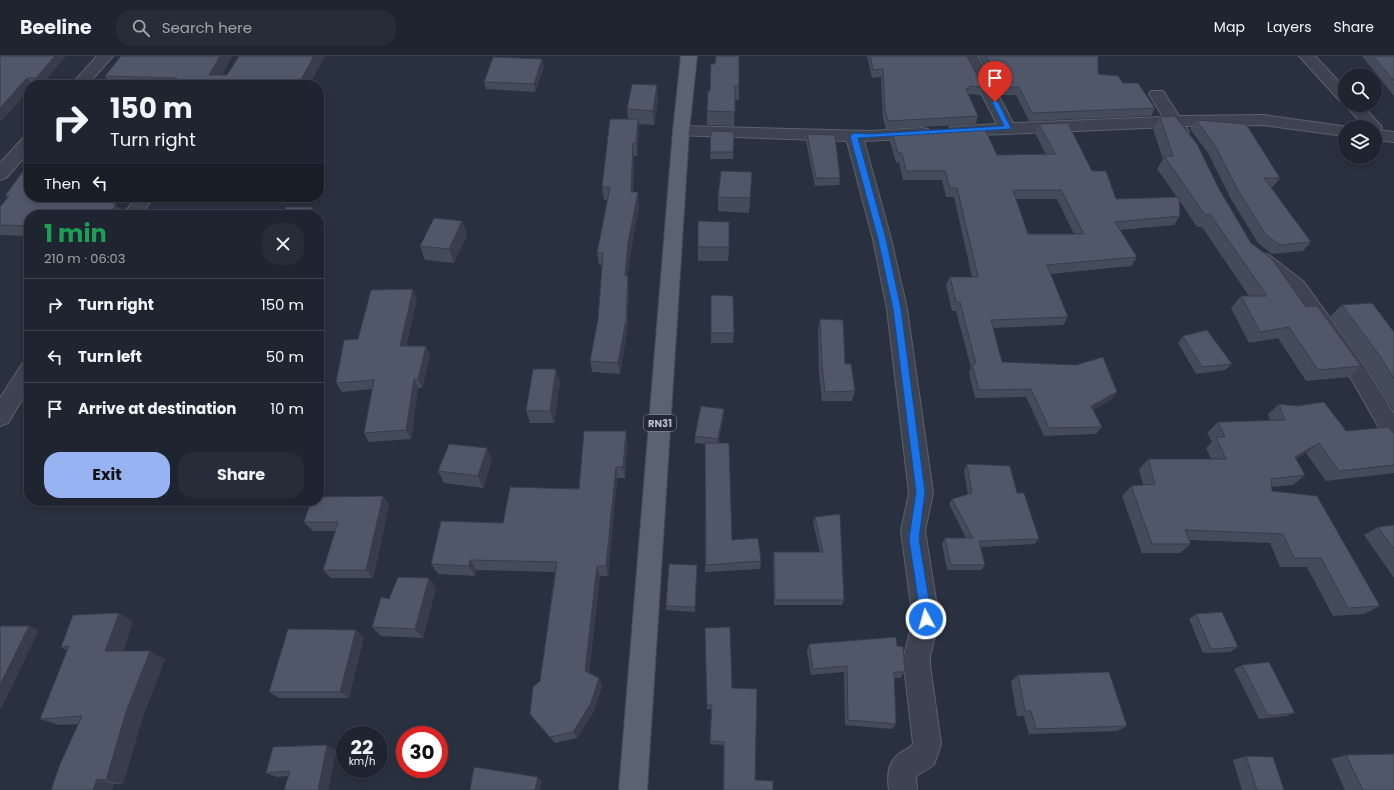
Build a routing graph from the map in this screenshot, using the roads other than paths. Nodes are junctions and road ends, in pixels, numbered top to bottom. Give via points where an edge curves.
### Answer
1 (105, 56) edge
2 (689, 56) edge
3 (970, 56) edge
4 (1307, 56) edge
5 (83, 80) edge
6 (1338, 89) edge
7 (1157, 94) dead end
8 (1360, 112) edge
9 (1368, 120) edge
10 (1173, 121) junction
11 (1008, 128) junction
12 (1338, 130) edge
13 (681, 131) junction
14 (854, 136) junction
15 (1192, 145) edge
16 (24, 148) edge
17 (0, 174) edge
18 (1250, 248) edge
19 (24, 378) edge
20 (0, 417) edge
21 (1394, 432) edge
22 (633, 790) edge
23 (903, 790) edge

1 - 5 street
2 - 13 main road, RN31
3 - 11 street
4 - 6 street
7 - 10 street
8 - 9 street
10 - 11 street
10 - 12 street via 1263,120
10 - 15 street
11 - 14 street
13 - 14 street
13 - 22 main road, RN31
14 - 23 street via 882,239 897,309 921,492 914,539 926,619 916,665 927,744 924,755 905,766 901,776
16 - 17 street
18 - 21 street via 1296,287 1359,374
19 - 20 street

